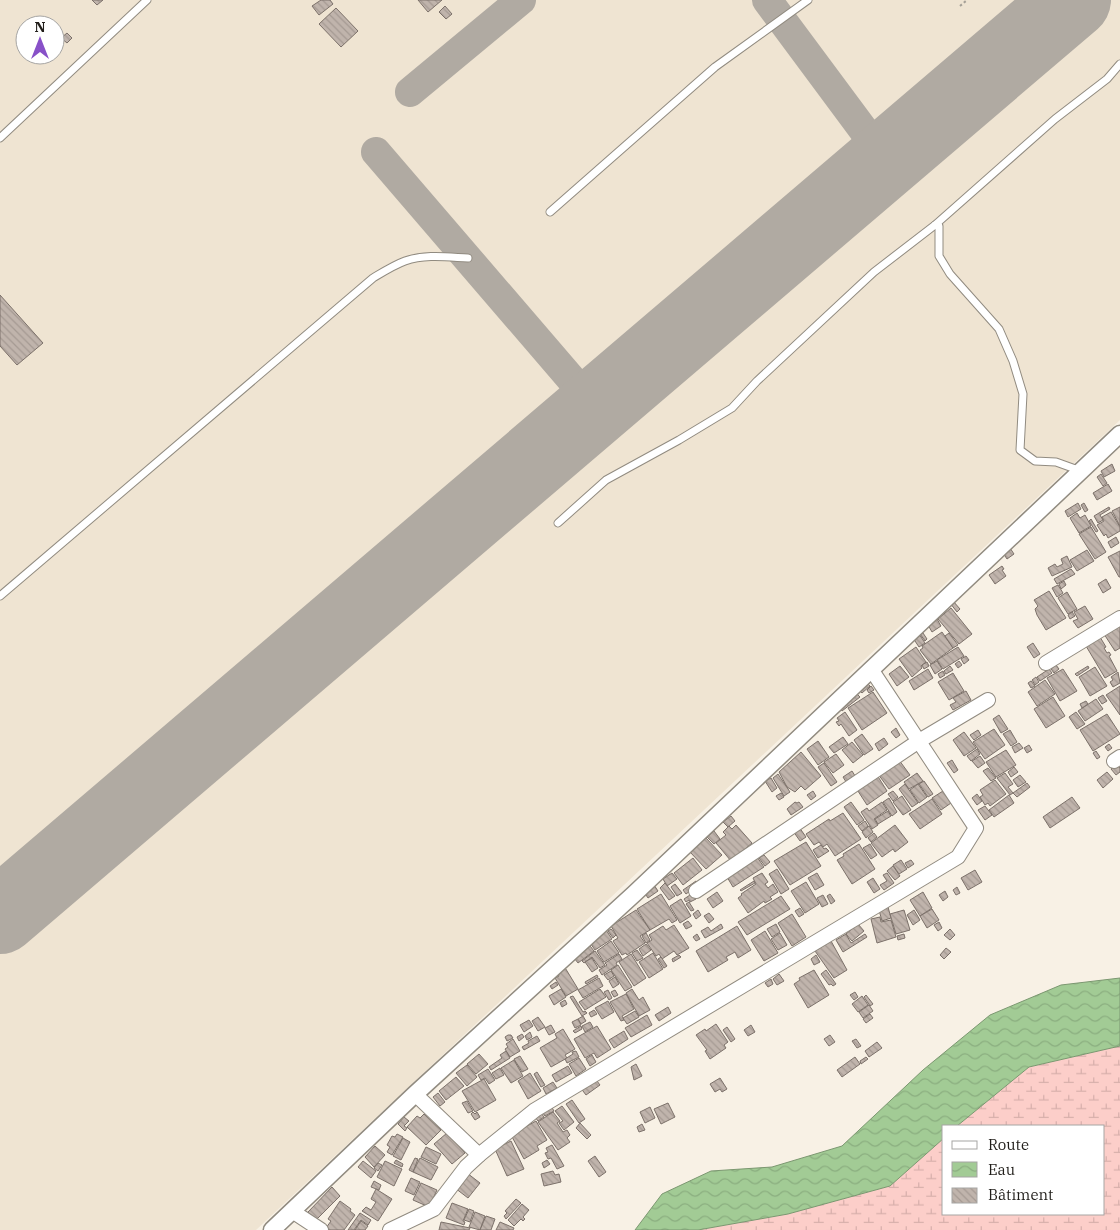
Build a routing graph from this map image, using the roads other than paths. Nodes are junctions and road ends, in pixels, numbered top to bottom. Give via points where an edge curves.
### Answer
1 (147, 0) edge
2 (808, 0) edge
3 (1120, 64) edge
4 (0, 138) edge
5 (550, 212) dead end
6 (935, 225) junction
7 (468, 258) dead end
8 (1120, 434) edge
9 (1082, 471) junction
10 (558, 523) dead end
11 (0, 596) edge
12 (1120, 618) edge
13 (1046, 663) dead end
14 (872, 669) junction
15 (988, 700) dead end
16 (919, 740) junction
17 (696, 892) dead end
18 (415, 1094) junction
19 (479, 1154) junction
20 (292, 1211) junction
21 (272, 1230) edge
22 (321, 1230) edge
23 (390, 1230) edge

1 - 4 lane
2 - 5 lane via 715,67
3 - 6 lane via 1107,80 1055,119
6 - 9 lane via 940,231 938,256 998,329 1012,360 1023,394 1020,450 1036,461 1056,462
6 - 10 lane via 874,272 732,408 606,480
7 - 11 lane via 416,258 373,278
8 - 9 street
9 - 14 street
12 - 13 street
14 - 16 street
14 - 18 street via 634,894
15 - 16 street
16 - 17 street
16 - 19 street via 976,828 958,857 535,1110
18 - 19 street
18 - 20 street
19 - 23 street via 434,1209
20 - 21 street
20 - 22 street

